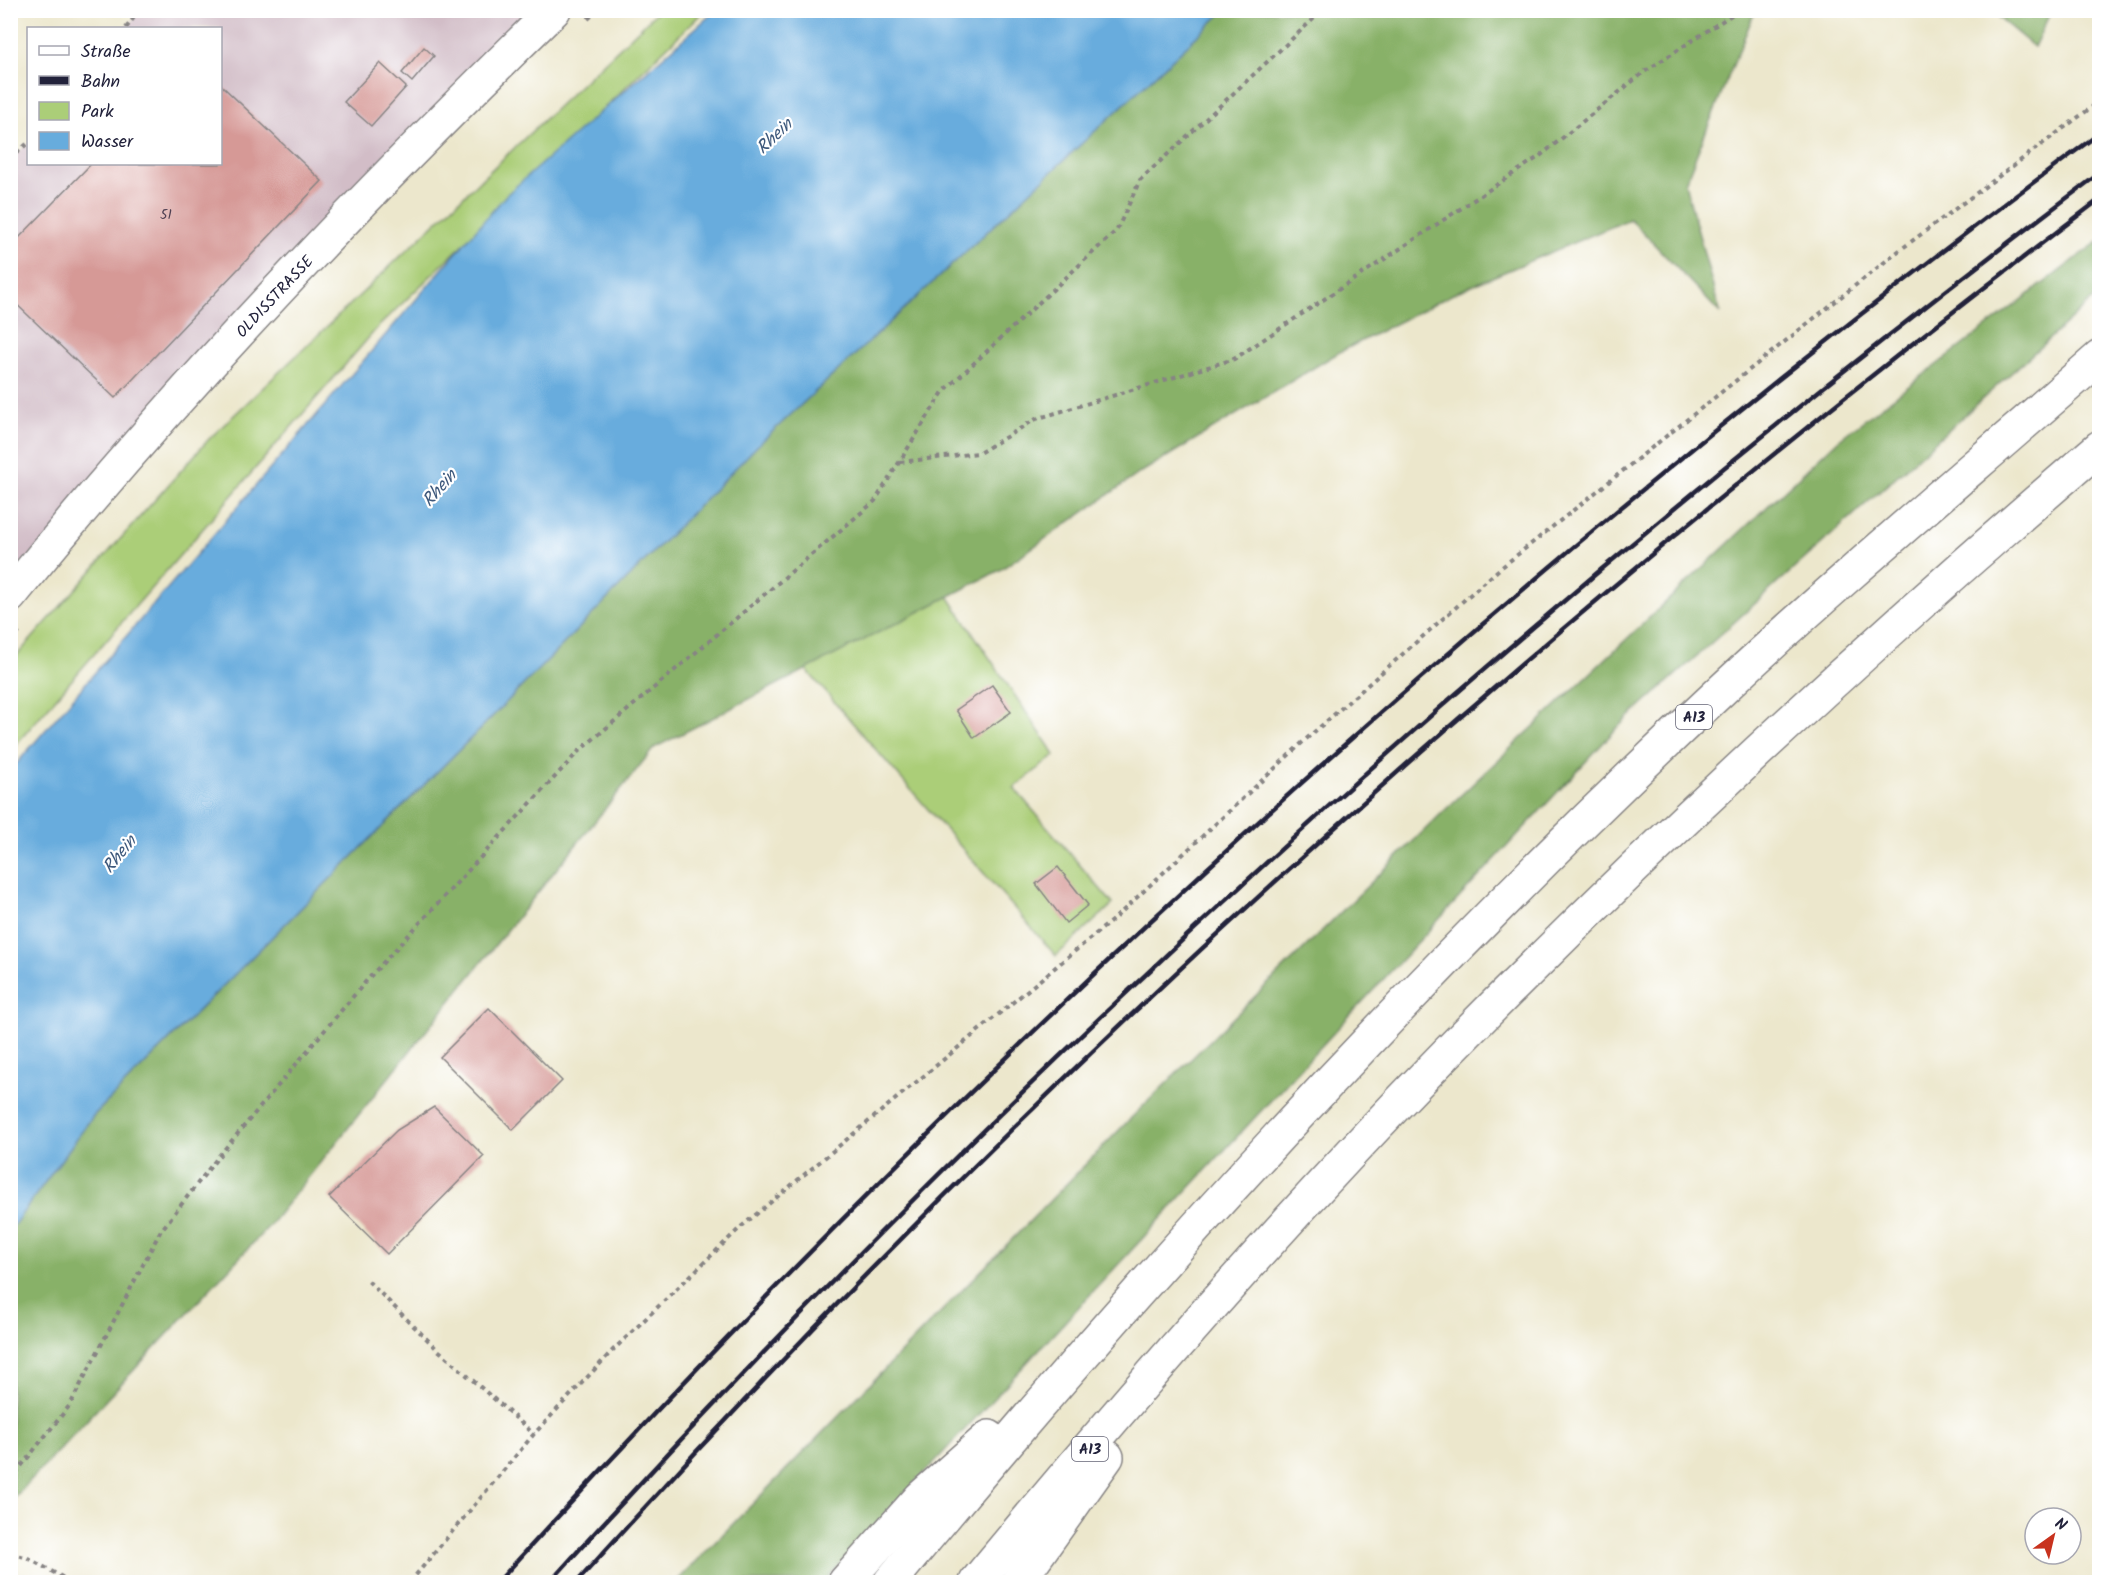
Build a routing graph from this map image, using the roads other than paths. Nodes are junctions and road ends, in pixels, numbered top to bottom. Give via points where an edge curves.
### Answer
1 (554, 10) edge
2 (2100, 357) edge
3 (2100, 447) edge
4 (10, 596) edge
5 (1203, 1317) junction
6 (1081, 1357) junction
7 (845, 1582) edge
8 (890, 1582) edge
9 (976, 1582) edge
10 (1018, 1582) edge

1 - 4 main road, OLDISSTRASSE via 371,193 166,410
2 - 6 main road, A13 via 1723,689 1531,877 1311,1100
3 - 5 main road, A13 via 1988,543 1576,924 1438,1062
5 - 9 main road, A13
5 - 10 main road, A13
6 - 7 main road, A13 via 921,1497
6 - 8 main road, A13

